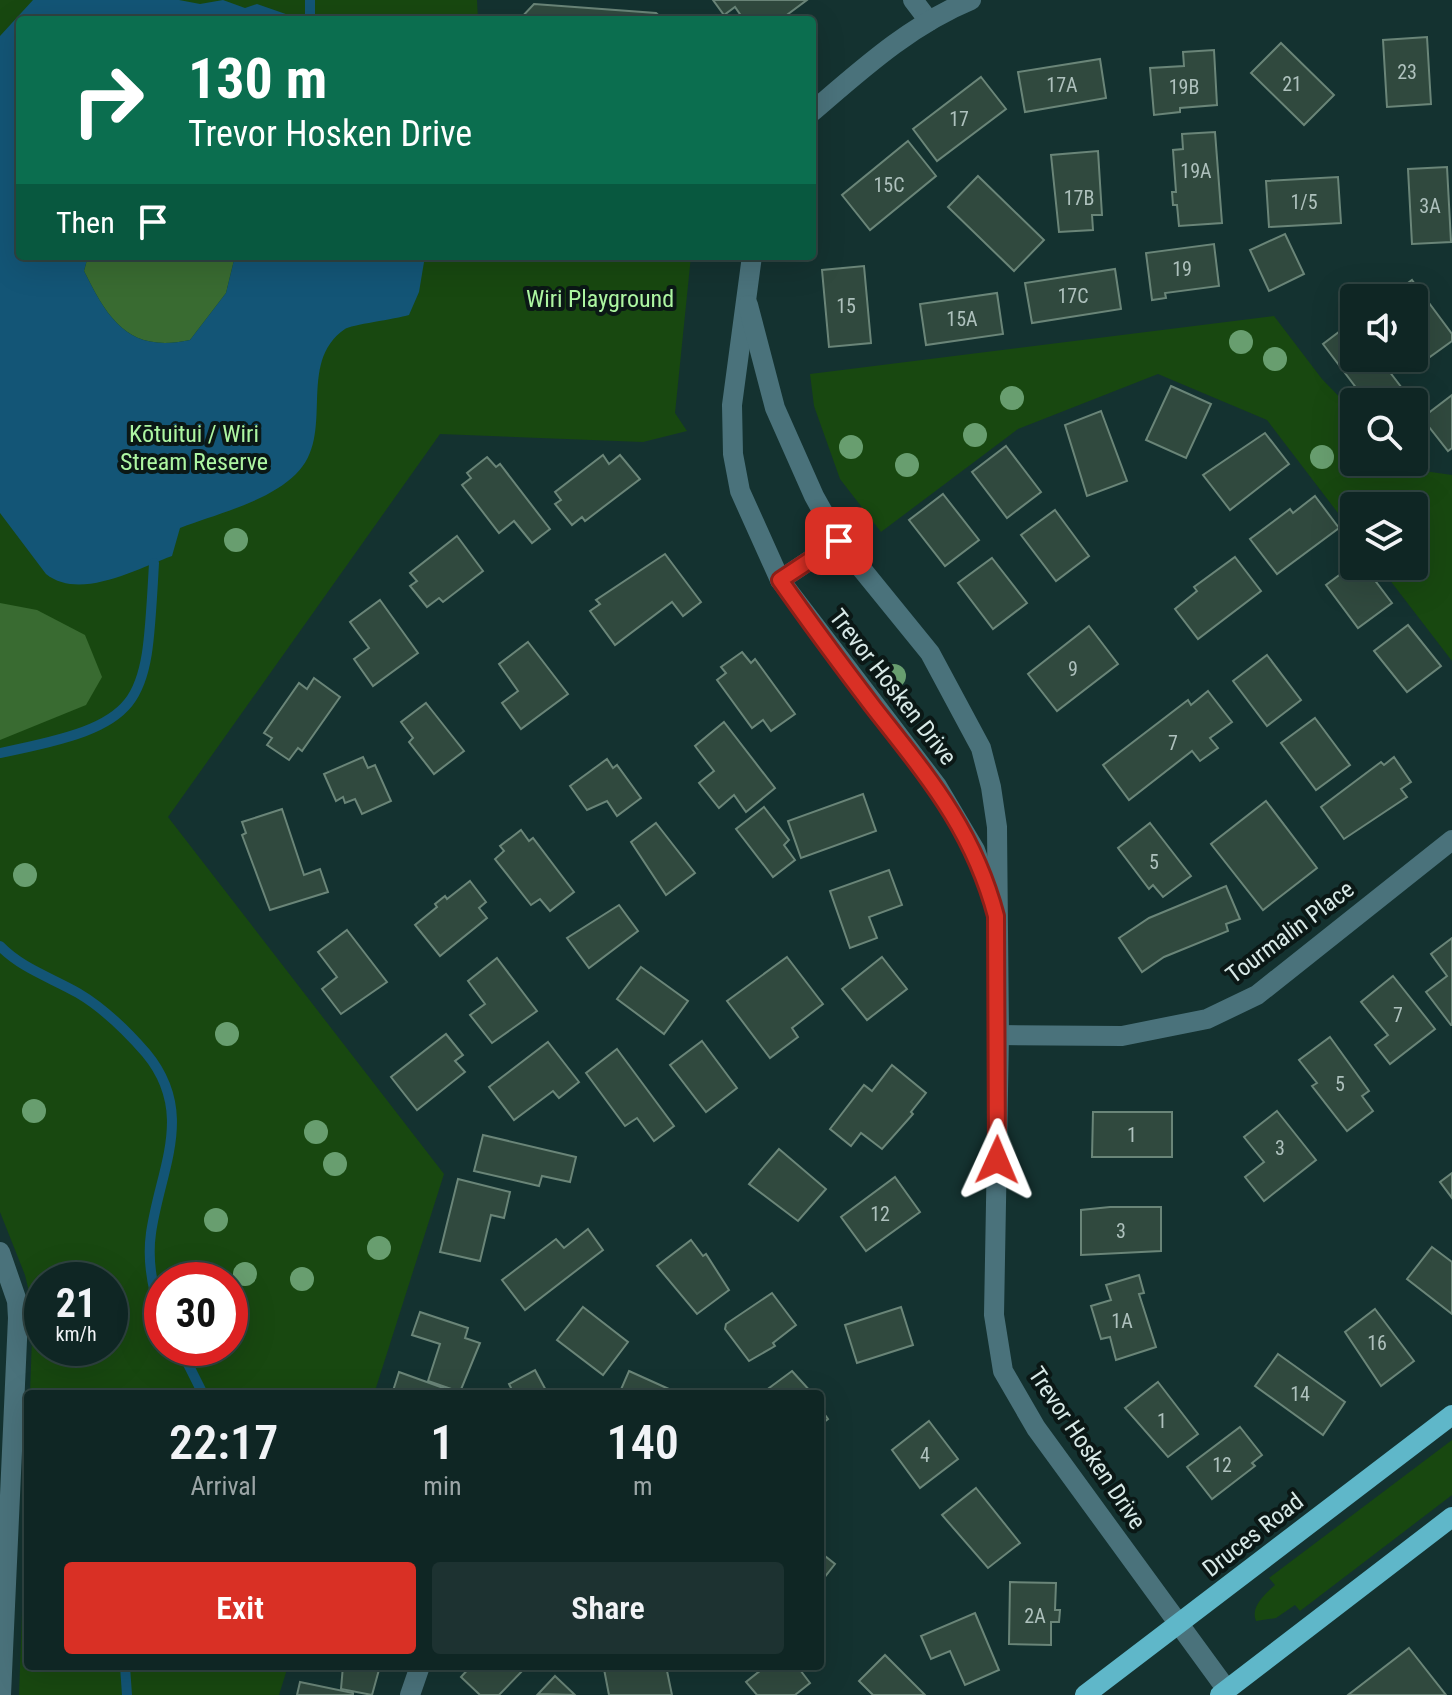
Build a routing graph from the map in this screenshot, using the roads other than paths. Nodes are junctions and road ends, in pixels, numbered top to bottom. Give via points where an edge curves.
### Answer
1 (913, 0) edge
2 (971, 0) edge
3 (929, 21) junction
4 (816, 109) edge
5 (752, 260) edge
6 (748, 305) junction
7 (839, 541) junction
8 (780, 580) junction
9 (1452, 840) edge
10 (996, 916) junction
11 (999, 1035) junction
12 (0, 1252) edge
13 (1452, 1415) edge
14 (4, 1512) edge
15 (1452, 1517) edge
16 (1180, 1624) junction
17 (419, 1670) edge
18 (1224, 1692) edge
19 (1, 1695) edge
20 (410, 1695) edge
21 (1085, 1695) edge

1 - 3 street
2 - 3 street
3 - 4 street
5 - 6 street, Trevor Hosken Drive
6 - 7 street, Trevor Hosken Drive via 775,408
6 - 8 street, Trevor Hosken Drive via 734,377 733,454 740,491
7 - 8 street
7 - 10 street, Trevor Hosken Drive via 930,653 981,748 997,827
8 - 10 street, Trevor Hosken Drive via 937,786 975,850
9 - 11 street, Tourmalin Place via 1257,995 1207,1019 1122,1036
10 - 11 street, Trevor Hosken Drive
11 - 16 street, Trevor Hosken Drive via 994,1315 1003,1371 1036,1428
12 - 14 street via 18,1318
13 - 16 main road, Druces Road
14 - 19 street
15 - 18 main road
16 - 18 street, Trevor Hosken Drive
16 - 21 main road, Druces Road
17 - 20 street

